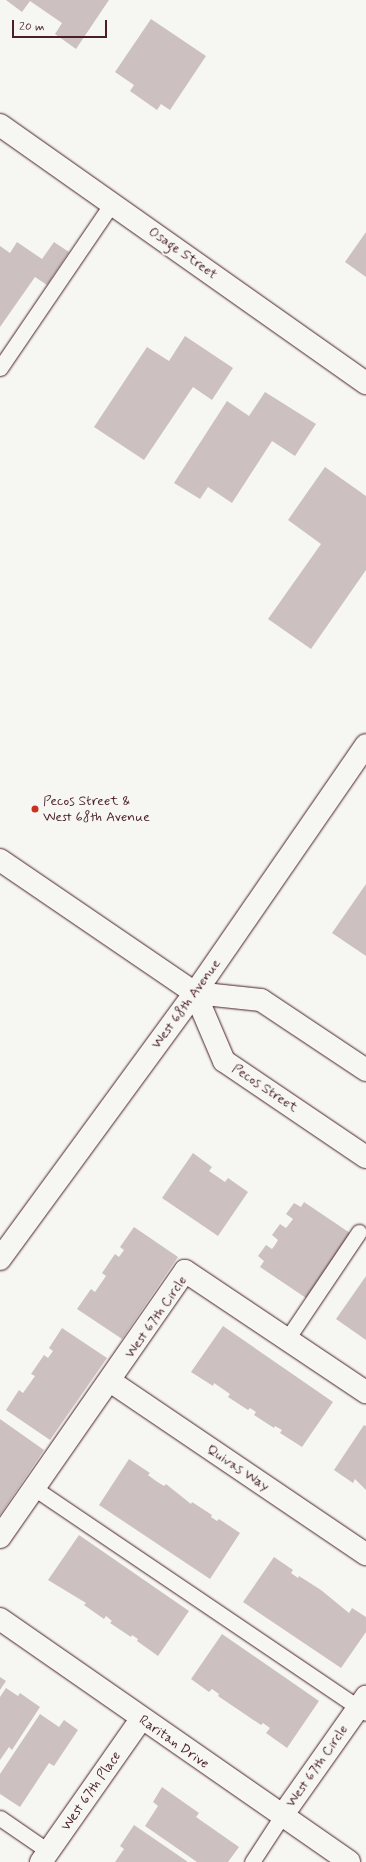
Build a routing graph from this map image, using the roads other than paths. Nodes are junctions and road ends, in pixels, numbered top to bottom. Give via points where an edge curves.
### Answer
1 (0, 125) edge
2 (112, 203) junction
3 (0, 368) edge
4 (366, 383) edge
5 (366, 745) edge
6 (0, 860) edge
7 (196, 993) junction
8 (366, 1070) edge
9 (366, 1158) edge
10 (359, 1232) dead end
11 (0, 1259) edge
12 (287, 1339) junction
13 (110, 1381) junction
14 (366, 1392) edge
15 (34, 1488) junction
16 (0, 1536) edge
17 (366, 1554) edge
18 (0, 1619) edge
19 (363, 1706) edge
20 (141, 1719) junction
21 (282, 1816) junction
22 (0, 1818) edge
23 (44, 1856) edge
24 (252, 1862) edge
25 (349, 1862) edge

1 - 2 street, Osage Street
2 - 3 lane
2 - 4 street, Osage Street
5 - 7 street, West 68th Avenue
6 - 7 street
7 - 8 street via 261,1000
7 - 9 street, Pecos Street via 224,1061
7 - 11 street, West 68th Avenue
10 - 12 lane
12 - 13 street, West 67th Circle via 185,1271
12 - 14 street, West 67th Circle
13 - 15 street, West 67th Circle
13 - 17 street, Quivas Way
15 - 16 street, West 67th Circle
15 - 19 lane
18 - 20 street, Raritan Drive
19 - 21 street, West 67th Circle
20 - 21 street, Raritan Drive
20 - 23 street, West 67th Place
21 - 24 lane
21 - 25 street, Raritan Drive
22 - 23 lane

